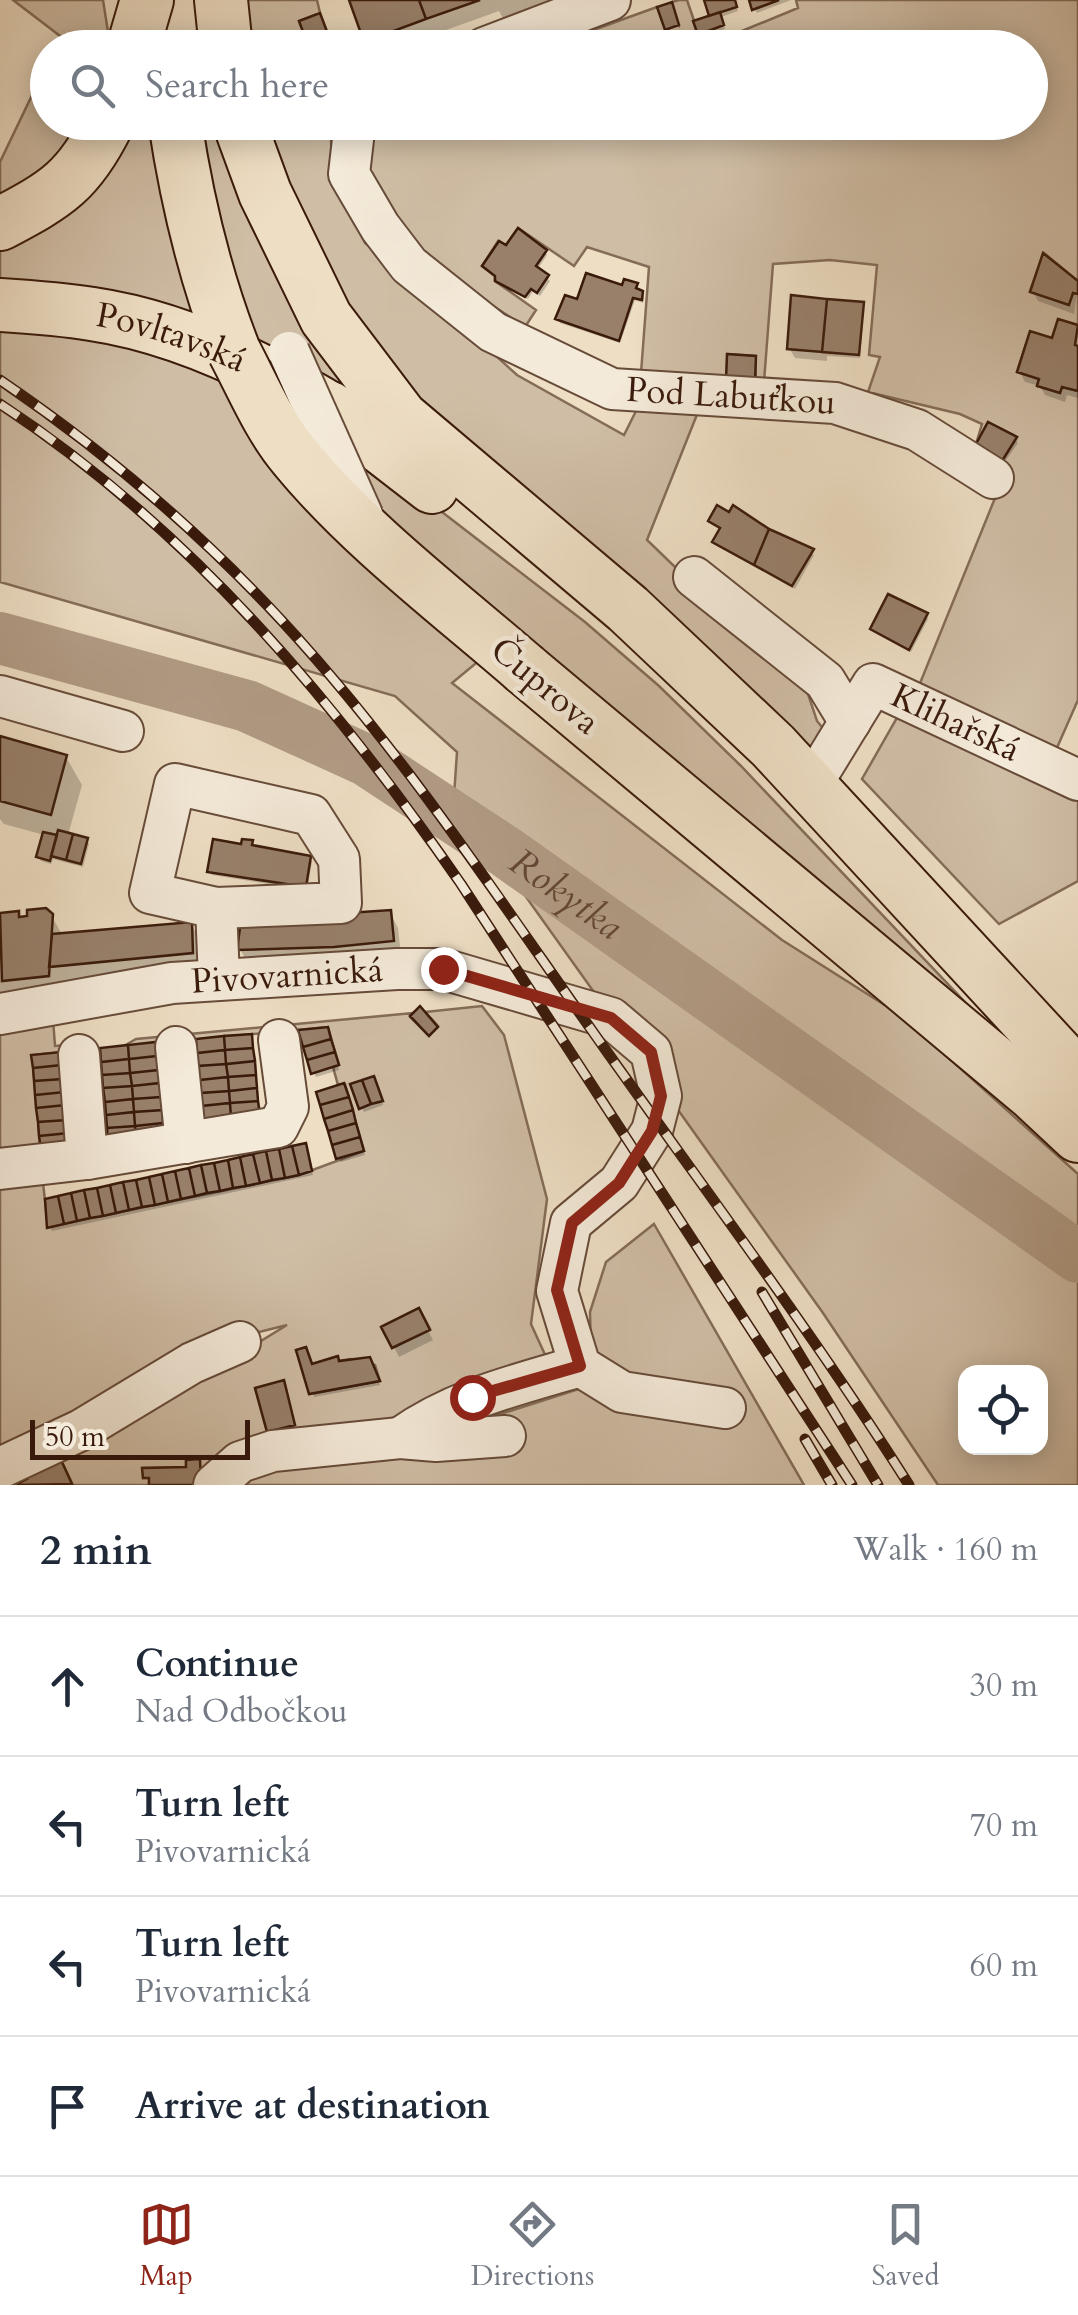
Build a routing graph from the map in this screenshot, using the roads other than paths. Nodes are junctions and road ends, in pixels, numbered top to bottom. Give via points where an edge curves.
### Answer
1 (147, 0) edge
2 (221, 0) edge
3 (610, 0) edge
4 (138, 30) edge
5 (155, 30) edge
6 (224, 30) edge
7 (531, 30) edge
8 (99, 140) edge
9 (178, 140) edge
10 (246, 140) edge
11 (353, 140) edge
12 (0, 224) edge
13 (0, 305) edge
14 (289, 352) dead end
15 (330, 408) junction
16 (993, 478) dead end
17 (370, 533) junction
18 (571, 560) junction
19 (694, 577) dead end
20 (0, 696) edge
21 (850, 722) junction
22 (123, 731) dead end
23 (1078, 780) edge
24 (810, 787) junction
25 (216, 908) junction
26 (219, 978) junction
27 (0, 1014) edge
28 (279, 1040) dead end
29 (176, 1047) dead end
30 (79, 1054) dead end
31 (1078, 1076) edge
32 (1078, 1109) edge
33 (1078, 1136) edge
34 (186, 1142) junction
35 (88, 1159) junction
36 (0, 1169) edge
37 (240, 1342) dead end
38 (580, 1366) junction
39 (725, 1408) dead end
40 (505, 1436) dead end
41 (400, 1438) junction
42 (0, 1468) edge
43 (214, 1485) edge

1 - 4 main road
1 - 5 main road
2 - 6 main road
3 - 7 street
8 - 12 main road via 89,161 48,199
9 - 17 main road, Čuprova, bridge via 190,214 234,351 295,457
10 - 18 main road via 326,318 401,417
11 - 16 street, Pod Labuťkou via 348,174 380,227 409,265 494,332 612,389 835,403 917,430
13 - 15 main road, Povltavská via 95,314 162,332 218,351
14 - 17 street, bridge
15 - 18 main road
15 - 32 main road via 574,597 739,744
17 - 33 main road, Čuprova, bridge
18 - 24 main road
19 - 21 street, Klihařská via 825,681
20 - 22 street
21 - 23 street, Klihařská via 873,684
21 - 24 street, Klihařská
24 - 31 main road
25 - 25 street via 341,903 339,858 312,814 175,784 150,893
25 - 26 street
26 - 27 street, Pivovarnická
26 - 38 street, Pivovarnická via 443,969 611,1018 651,1052 661,1096 652,1131 619,1183 572,1223 557,1290
28 - 34 street via 288,1107 278,1127
29 - 34 street
30 - 35 street
34 - 35 street
35 - 36 street
37 - 42 street
38 - 39 street via 622,1392
38 - 41 street via 472,1397
40 - 41 street
41 - 43 street via 274,1451 240,1462

